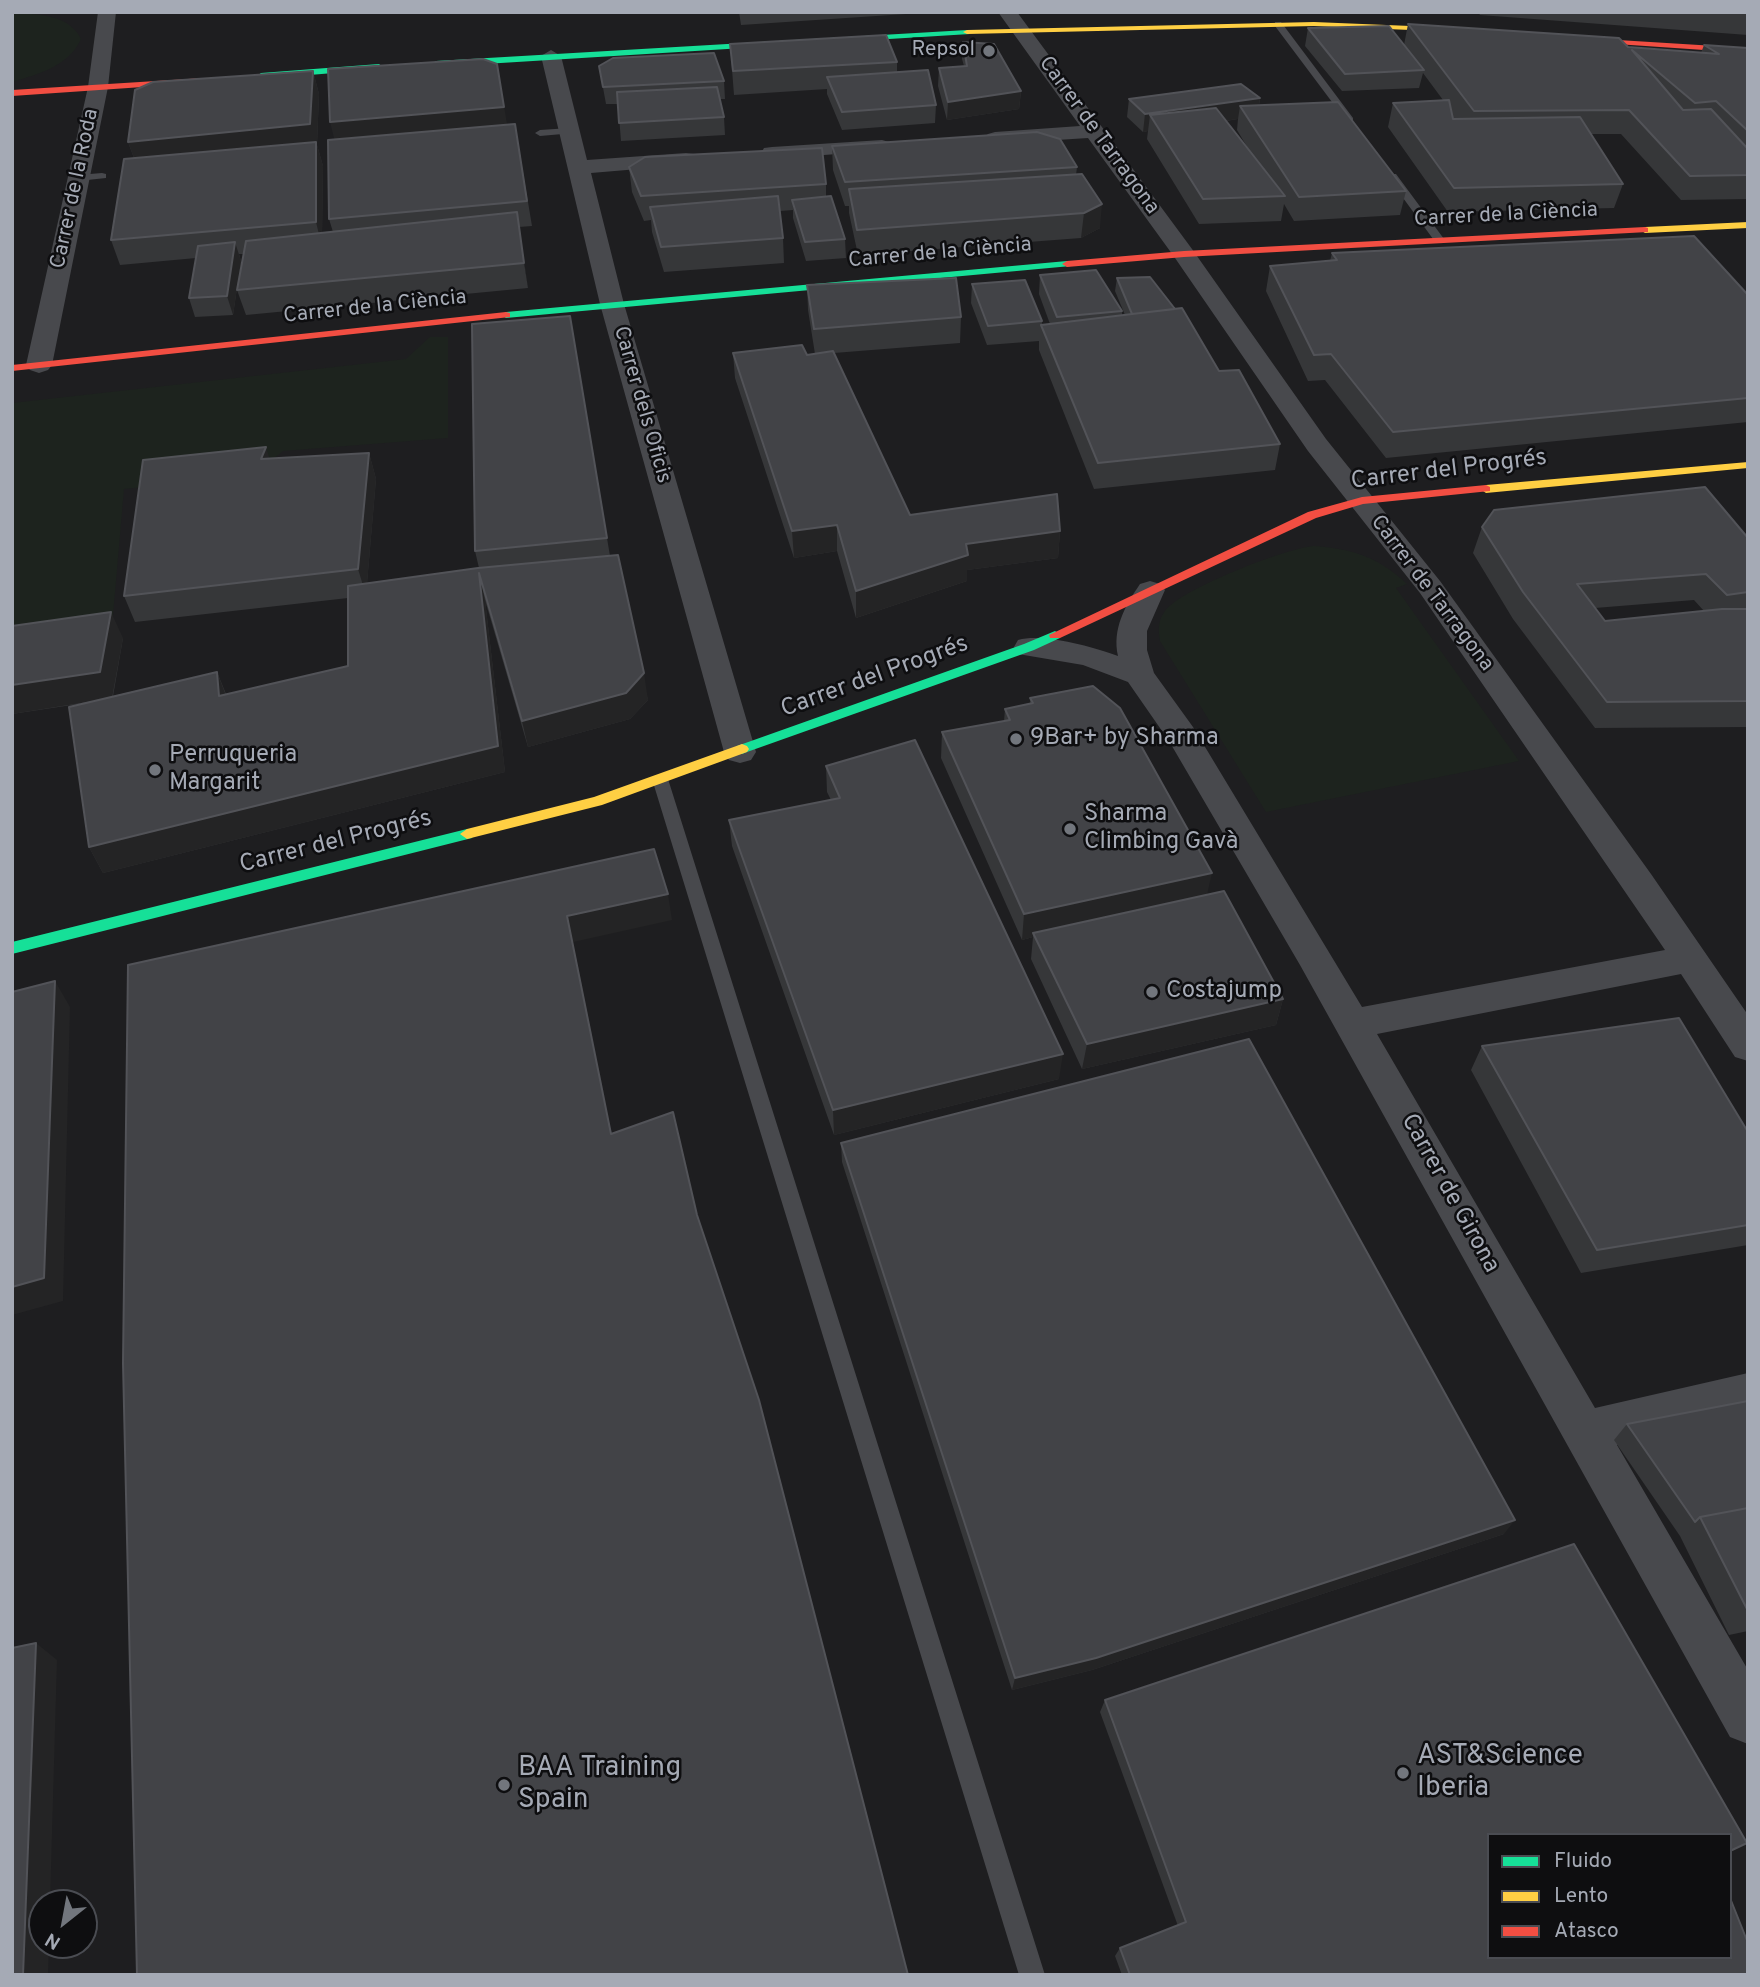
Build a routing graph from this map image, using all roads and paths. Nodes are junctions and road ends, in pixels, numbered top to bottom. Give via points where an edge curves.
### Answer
1 (107, 12) edge
2 (1014, 21) edge
3 (1278, 24) junction
4 (1474, 32) edge
5 (1554, 37) edge
6 (1748, 51) edge
7 (551, 55) junction
8 (248, 76) edge
9 (221, 78) edge
10 (97, 87) junction
11 (12, 93) edge
12 (570, 131) junction
13 (1093, 131) junction
14 (1358, 131) edge
15 (540, 134) dead end
16 (968, 139) edge
17 (898, 144) edge
18 (746, 155) edge
19 (704, 158) edge
20 (1382, 163) edge
21 (579, 167) junction
22 (102, 176) dead end
23 (78, 178) junction
24 (1748, 225) edge
25 (1440, 241) junction
26 (1184, 254) junction
27 (612, 304) junction
28 (39, 365) junction
29 (12, 368) edge
30 (1748, 465) edge
31 (1362, 501) junction
32 (1150, 590) junction
33 (1029, 647) junction
34 (1139, 675) junction
35 (740, 752) junction
36 (660, 779) junction
37 (12, 948) edge
38 (1688, 958) junction
39 (1352, 1024) junction
40 (1748, 1046) edge
41 (1748, 1394) edge
42 (1583, 1432) junction
43 (1748, 1719) edge
44 (1032, 1975) edge

1 - 10 street, Carrer de la Roda
2 - 3 street
2 - 7 street
2 - 13 street, Carrer de Tarragona
3 - 4 street
3 - 14 lane
5 - 6 street
7 - 8 street
7 - 12 street, Carrer dels Oficis
9 - 10 street
10 - 11 street
10 - 23 street, Carrer de la Roda
12 - 15 lane
12 - 21 street, Carrer dels Oficis
13 - 16 street
13 - 26 street, Carrer de Tarragona
17 - 18 street
19 - 21 street
20 - 25 lane
21 - 27 street, Carrer dels Oficis
22 - 23 lane
23 - 28 street, Carrer de la Roda
24 - 25 street, Carrer de la Ciència
25 - 26 street, Carrer de la Ciència
26 - 27 street, Carrer de la Ciència
26 - 31 street, Carrer de Tarragona
27 - 28 street, Carrer de la Ciència
27 - 35 street, Carrer dels Oficis
28 - 29 street, Carrer de la Ciència
30 - 31 street, Carrer del Progrés
31 - 32 street, Carrer del Progrés via 1312,515
31 - 38 street, Carrer de Tarragona via 1438,599
32 - 33 street, Carrer del Progrés
32 - 34 street, Carrer de Girona via 1131,626 1130,644
33 - 34 street via 1088,656
33 - 35 street, Carrer del Progrés
34 - 39 street, Carrer de Girona via 1189,746
35 - 36 street, Carrer del Progrés
36 - 37 street, Carrer del Progrés via 597,801
36 - 44 lane
38 - 39 street
38 - 40 street, Carrer de Tarragona
39 - 42 street, Carrer de Girona
41 - 42 street
42 - 43 street, Carrer de Girona

